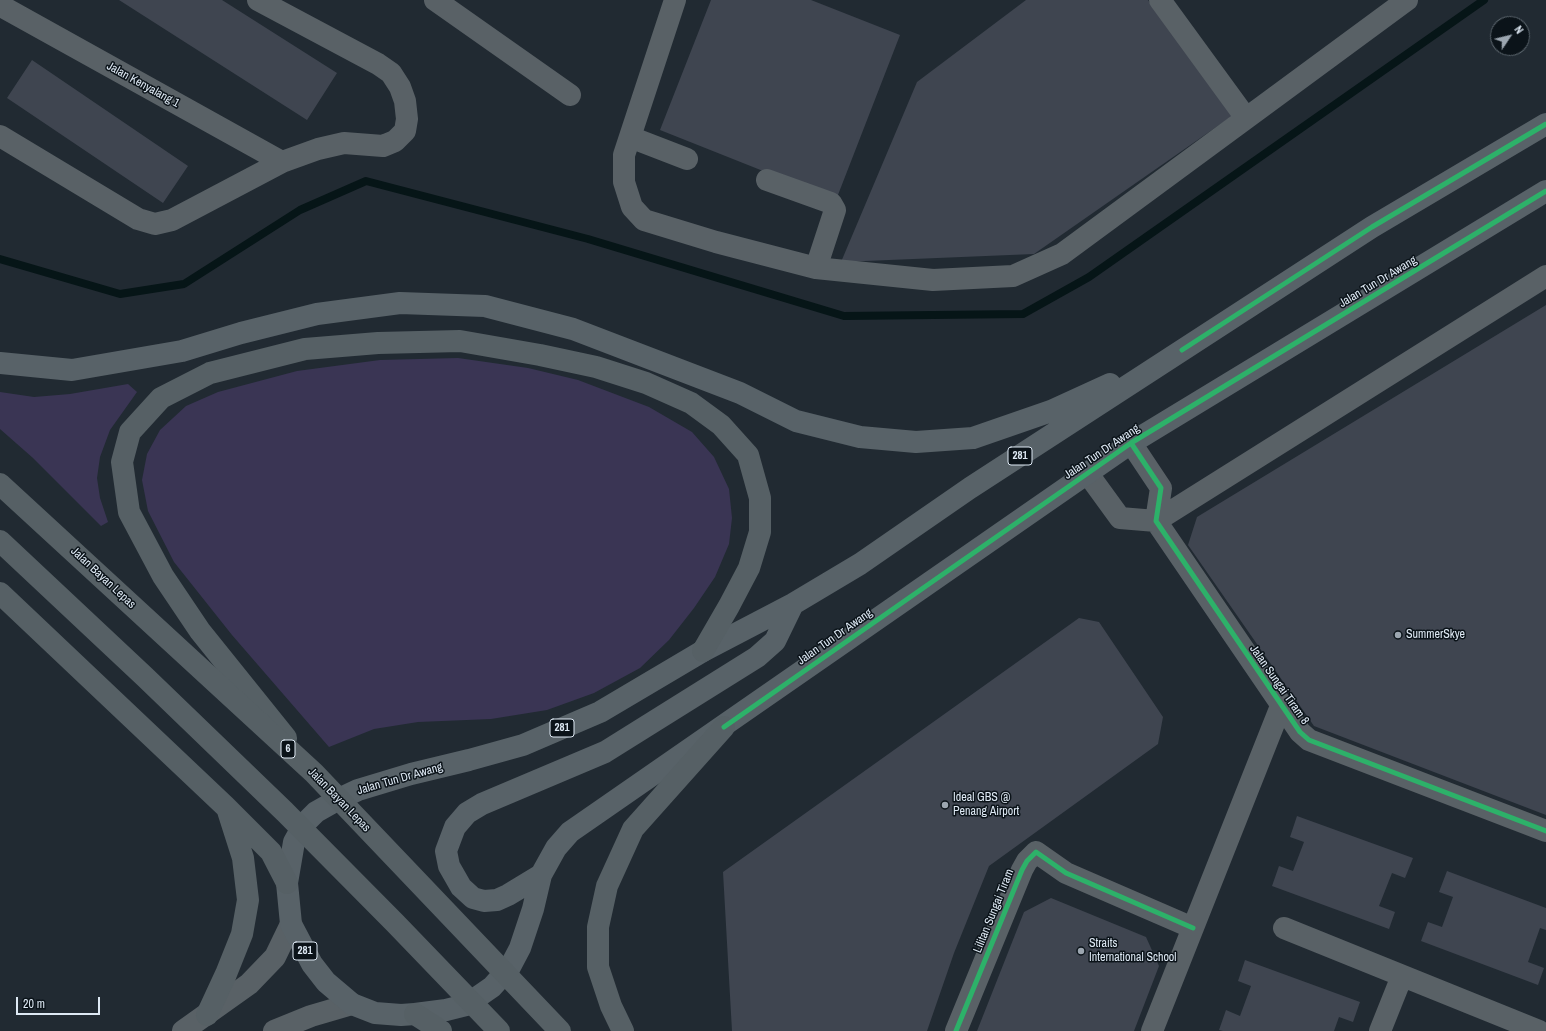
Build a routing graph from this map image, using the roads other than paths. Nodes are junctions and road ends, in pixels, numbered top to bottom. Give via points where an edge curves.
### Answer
1 (258, 0) edge
2 (435, 0) edge
3 (674, 0) edge
4 (1160, 0) edge
5 (1407, 0) edge
6 (3, 6) edge
7 (570, 95) dead end
8 (1246, 118) junction
9 (1546, 124) edge
10 (0, 136) edge
11 (630, 137) junction
12 (687, 159) dead end
13 (282, 162) junction
14 (767, 180) dead end
15 (1546, 191) edge
16 (816, 268) junction
17 (1546, 276) edge
18 (1182, 350) junction
19 (0, 363) edge
20 (1131, 443) junction
21 (1088, 474) junction
22 (0, 484) edge
23 (1156, 521) junction
24 (0, 541) edge
25 (0, 593) edge
26 (793, 604) junction
27 (703, 652) junction
28 (1281, 706) junction
29 (724, 727) junction
30 (314, 773) junction
31 (226, 806) junction
32 (1546, 831) edge
33 (541, 875) junction
34 (287, 883) junction
35 (291, 924) junction
36 (1193, 928) junction
37 (1284, 928) dead end
38 (1402, 976) junction
39 (352, 1004) junction
40 (414, 1014) junction
41 (207, 1015) junction
42 (183, 1031) edge
43 (274, 1031) edge
44 (441, 1031) edge
45 (499, 1031) edge
46 (560, 1031) edge
47 (623, 1031) edge
48 (956, 1031) edge
49 (1152, 1031) edge
50 (1380, 1031) edge
51 (1539, 1031) edge

1 - 13 street via 391,73 400,87 408,119 405,131 395,142 383,146 344,143
2 - 7 street
3 - 11 street
4 - 8 street
5 - 8 street
6 - 13 street, Jalan Kenyalang 1
8 - 16 street via 1062,254 1012,276 933,280
9 - 18 main road, Jalan Tun Dr Awang / 281 via 1372,227
10 - 13 street via 138,219 155,224 172,220
11 - 12 street
11 - 16 street via 624,155 624,182 632,207 644,220
14 - 16 street via 831,203 835,210
15 - 20 main road, Jalan Tun Dr Awang / 281
17 - 23 street
18 - 19 main road via 1051,411 973,438 916,442 860,437 796,421 740,392 573,329 485,306 400,303 317,314 240,333 182,351 72,370
18 - 26 main road, Jalan Tun Dr Awang / 281 via 970,488 860,564
20 - 21 main road, Jalan Tun Dr Awang / 281
20 - 23 street via 1161,488
21 - 23 street via 1120,518
21 - 29 main road, Jalan Tun Dr Awang / 281
22 - 30 highway, Jalan Bayan Lepas / 6, bridge
23 - 28 street, Jalan Sungai Tiram 8
24 - 45 highway, bridge via 285,812
25 - 31 highway
26 - 27 main road, Jalan Tun Dr Awang / 281
26 - 33 main road via 775,641 757,657 605,752 482,804 467,813 454,827 446,851 449,866 461,887 473,898 484,901 497,900
27 - 30 highway, bridge via 749,568 760,532 760,498 748,455 722,425 691,403 646,383 596,367 460,341 378,343 305,349 210,373 161,398 130,432 122,462 129,512 163,576 200,631
27 - 34 main road, Jalan Tun Dr Awang / 281 via 600,712 523,745 411,774 358,790 333,802 316,812 304,824 294,842
28 - 32 street, Jalan Sungai Tiram 8 via 1309,740
28 - 36 street
29 - 33 main road, Jalan Tun Dr Awang / 281 via 570,832 556,848
29 - 47 highway via 633,828 607,886 598,927 598,966 611,1006
30 - 46 highway, Jalan Bayan Lepas / 6, bridge
31 - 34 highway via 271,852
31 - 41 highway via 243,858 248,900 242,934
33 - 40 main road, Jalan Tun Dr Awang / 281 via 520,948 510,967 492,987 466,1005
34 - 35 main road, Jalan Tun Dr Awang / 281
35 - 39 main road, Jalan Tun Dr Awang / 281 via 312,964 326,982
35 - 41 street via 275,957 249,984
36 - 48 street, Lilitan Sungai Tiram via 1066,873 1036,852 1022,870
36 - 49 street
37 - 38 street
38 - 50 street
38 - 51 street
39 - 40 main road, Jalan Tun Dr Awang / 281 via 375,1013
39 - 43 street via 311,1016
40 - 44 highway
41 - 42 street

